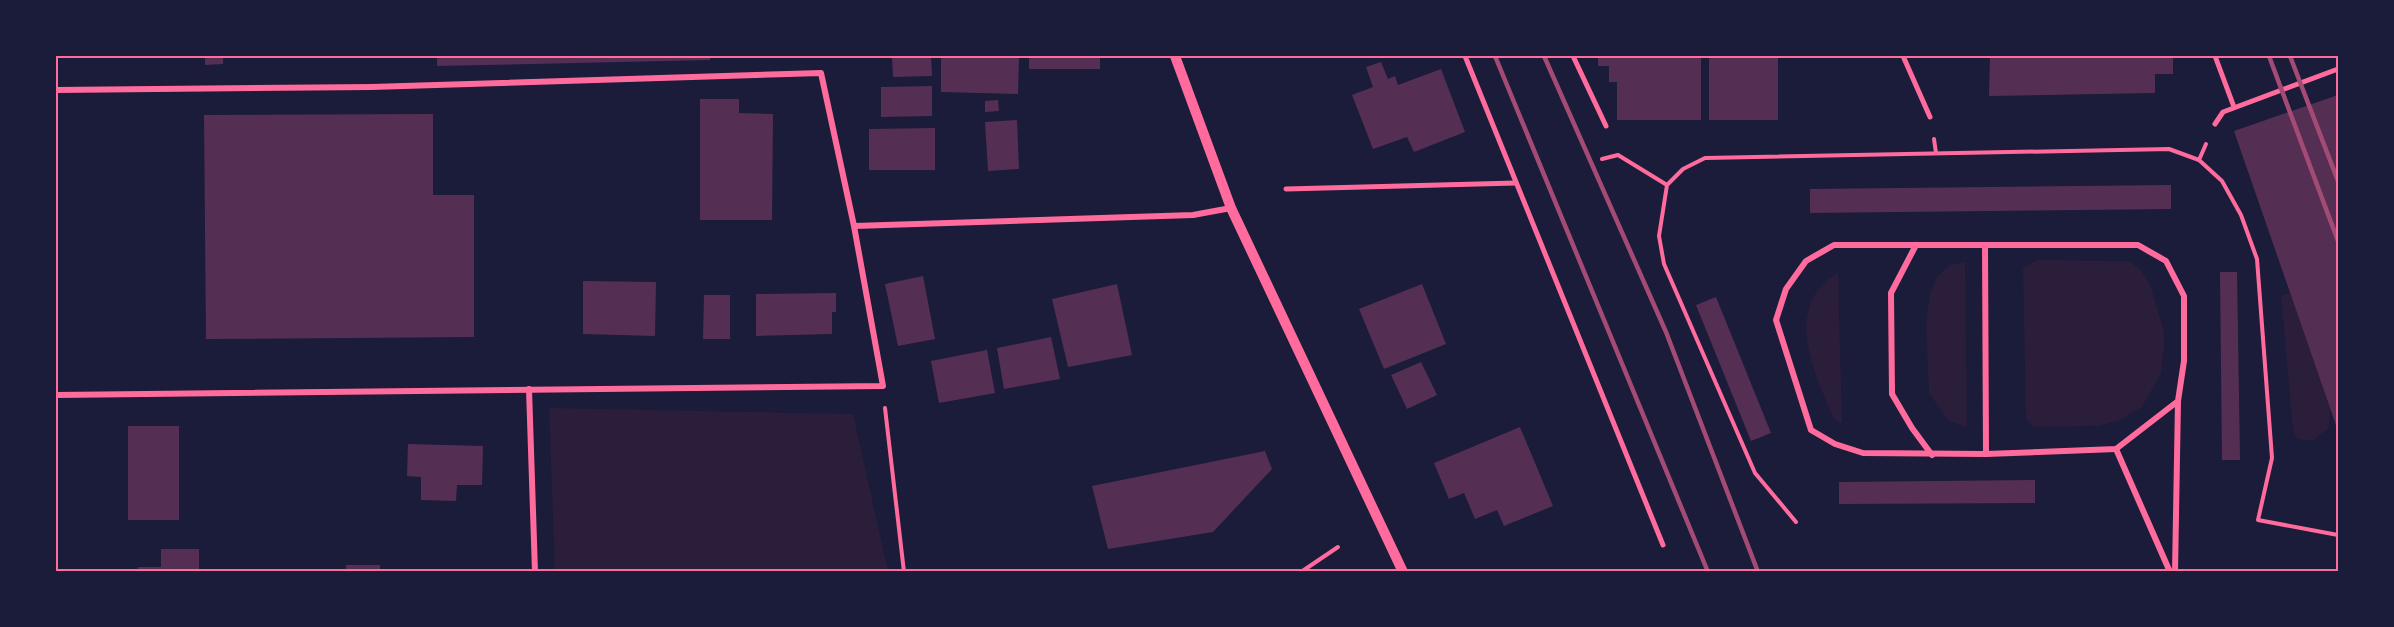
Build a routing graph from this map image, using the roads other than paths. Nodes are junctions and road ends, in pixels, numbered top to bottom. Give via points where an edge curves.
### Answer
1 (1175, 56) edge
2 (1465, 56) edge
3 (1574, 56) edge
4 (1903, 56) edge
5 (2215, 56) edge
6 (2338, 69) edge
7 (56, 90) edge
8 (2234, 107) junction
9 (1930, 117) dead end
10 (2215, 124) dead end
11 (1606, 126) dead end
12 (1516, 183) junction
13 (1286, 189) dead end
14 (1231, 208) junction
15 (854, 226) junction
16 (1916, 245) junction
17 (1985, 245) junction
18 (529, 389) junction
19 (56, 395) edge
20 (2178, 401) junction
21 (2115, 449) junction
22 (1932, 454) junction
23 (1986, 454) junction
24 (1663, 545) dead end
25 (535, 572) edge
26 (1403, 572) edge
27 (2170, 572) edge
28 (2175, 572) edge

1 - 14 street
2 - 12 street
3 - 11 street
4 - 9 street
5 - 8 street
6 - 8 street
7 - 15 street via 371,87 821,73
8 - 10 street via 2223,112
12 - 13 street
12 - 24 street
14 - 15 street via 1193,215
14 - 26 street
15 - 18 street via 883,386
16 - 17 street
16 - 22 street via 1891,293 1892,394
16 - 22 street via 1834,245 1806,261 1786,289 1776,320 1811,430 1835,444 1863,453
17 - 20 street via 2138,245 2166,261 2184,296 2184,360
17 - 23 street
18 - 19 street
18 - 25 street
20 - 21 street
20 - 28 street
21 - 23 street
21 - 27 street
22 - 23 street

